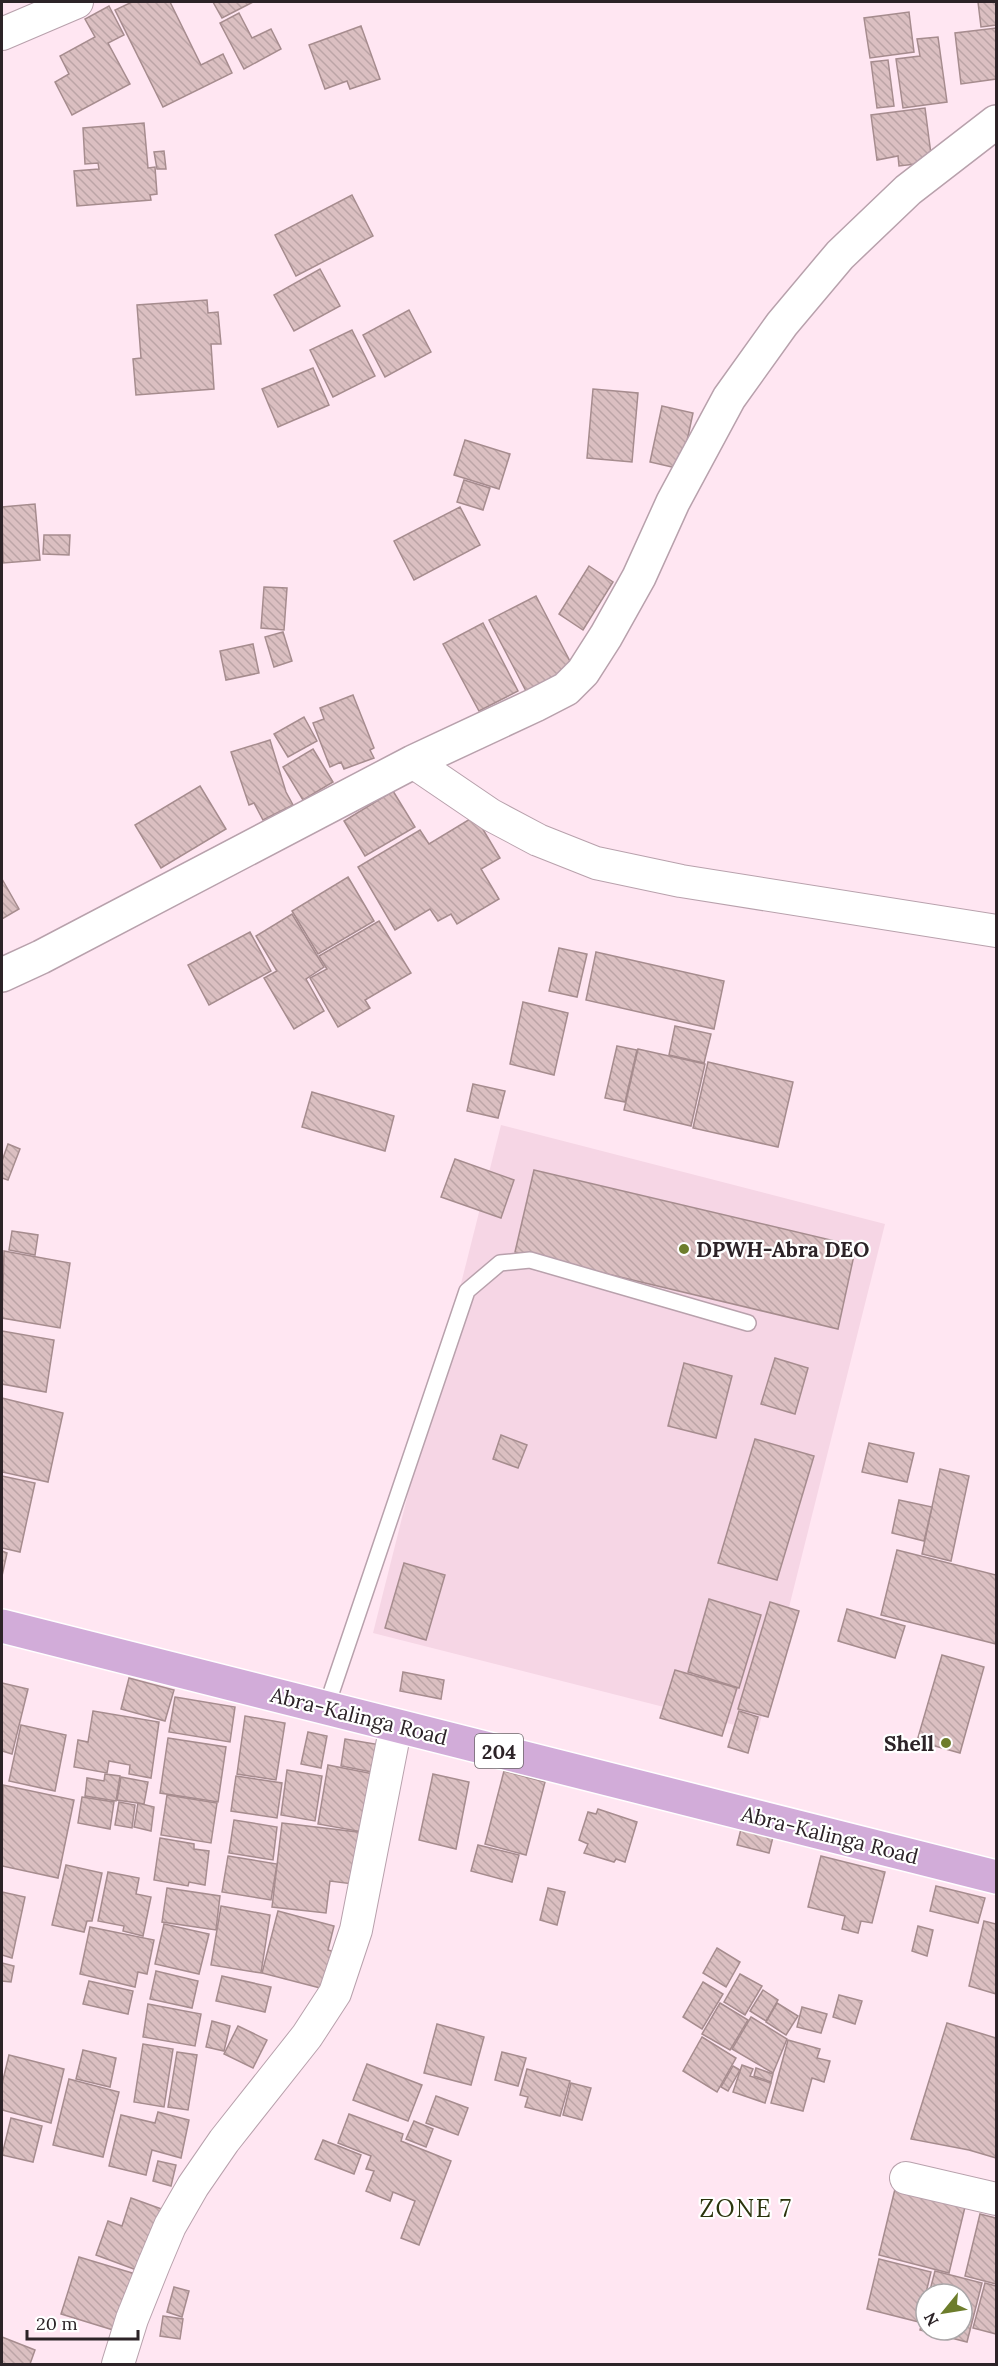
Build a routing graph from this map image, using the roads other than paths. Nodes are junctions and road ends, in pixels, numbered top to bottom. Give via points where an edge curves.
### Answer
1 (77, 2) edge
2 (2, 34) edge
3 (996, 122) edge
4 (413, 762) junction
5 (996, 931) edge
6 (2, 975) edge
7 (748, 1323) dead end
8 (2, 1626) edge
9 (326, 1708) junction
10 (396, 1725) junction
11 (996, 1877) edge
12 (906, 2178) dead end
13 (996, 2199) edge
14 (118, 2364) edge

1 - 2 street
3 - 4 street via 908,190 840,255 782,324 729,398 673,502 639,577 583,672 566,688 535,705
4 - 5 street via 491,815 538,840 596,863 681,881
4 - 6 street
7 - 9 lane via 530,1260 500,1263 467,1292
8 - 9 main road, Abra-Kalinga Road / 204
9 - 10 main road, Abra-Kalinga Road / 204
10 - 11 main road, Abra-Kalinga Road / 204
10 - 14 street via 356,1930 335,1993 193,2186 170,2226
12 - 13 street

